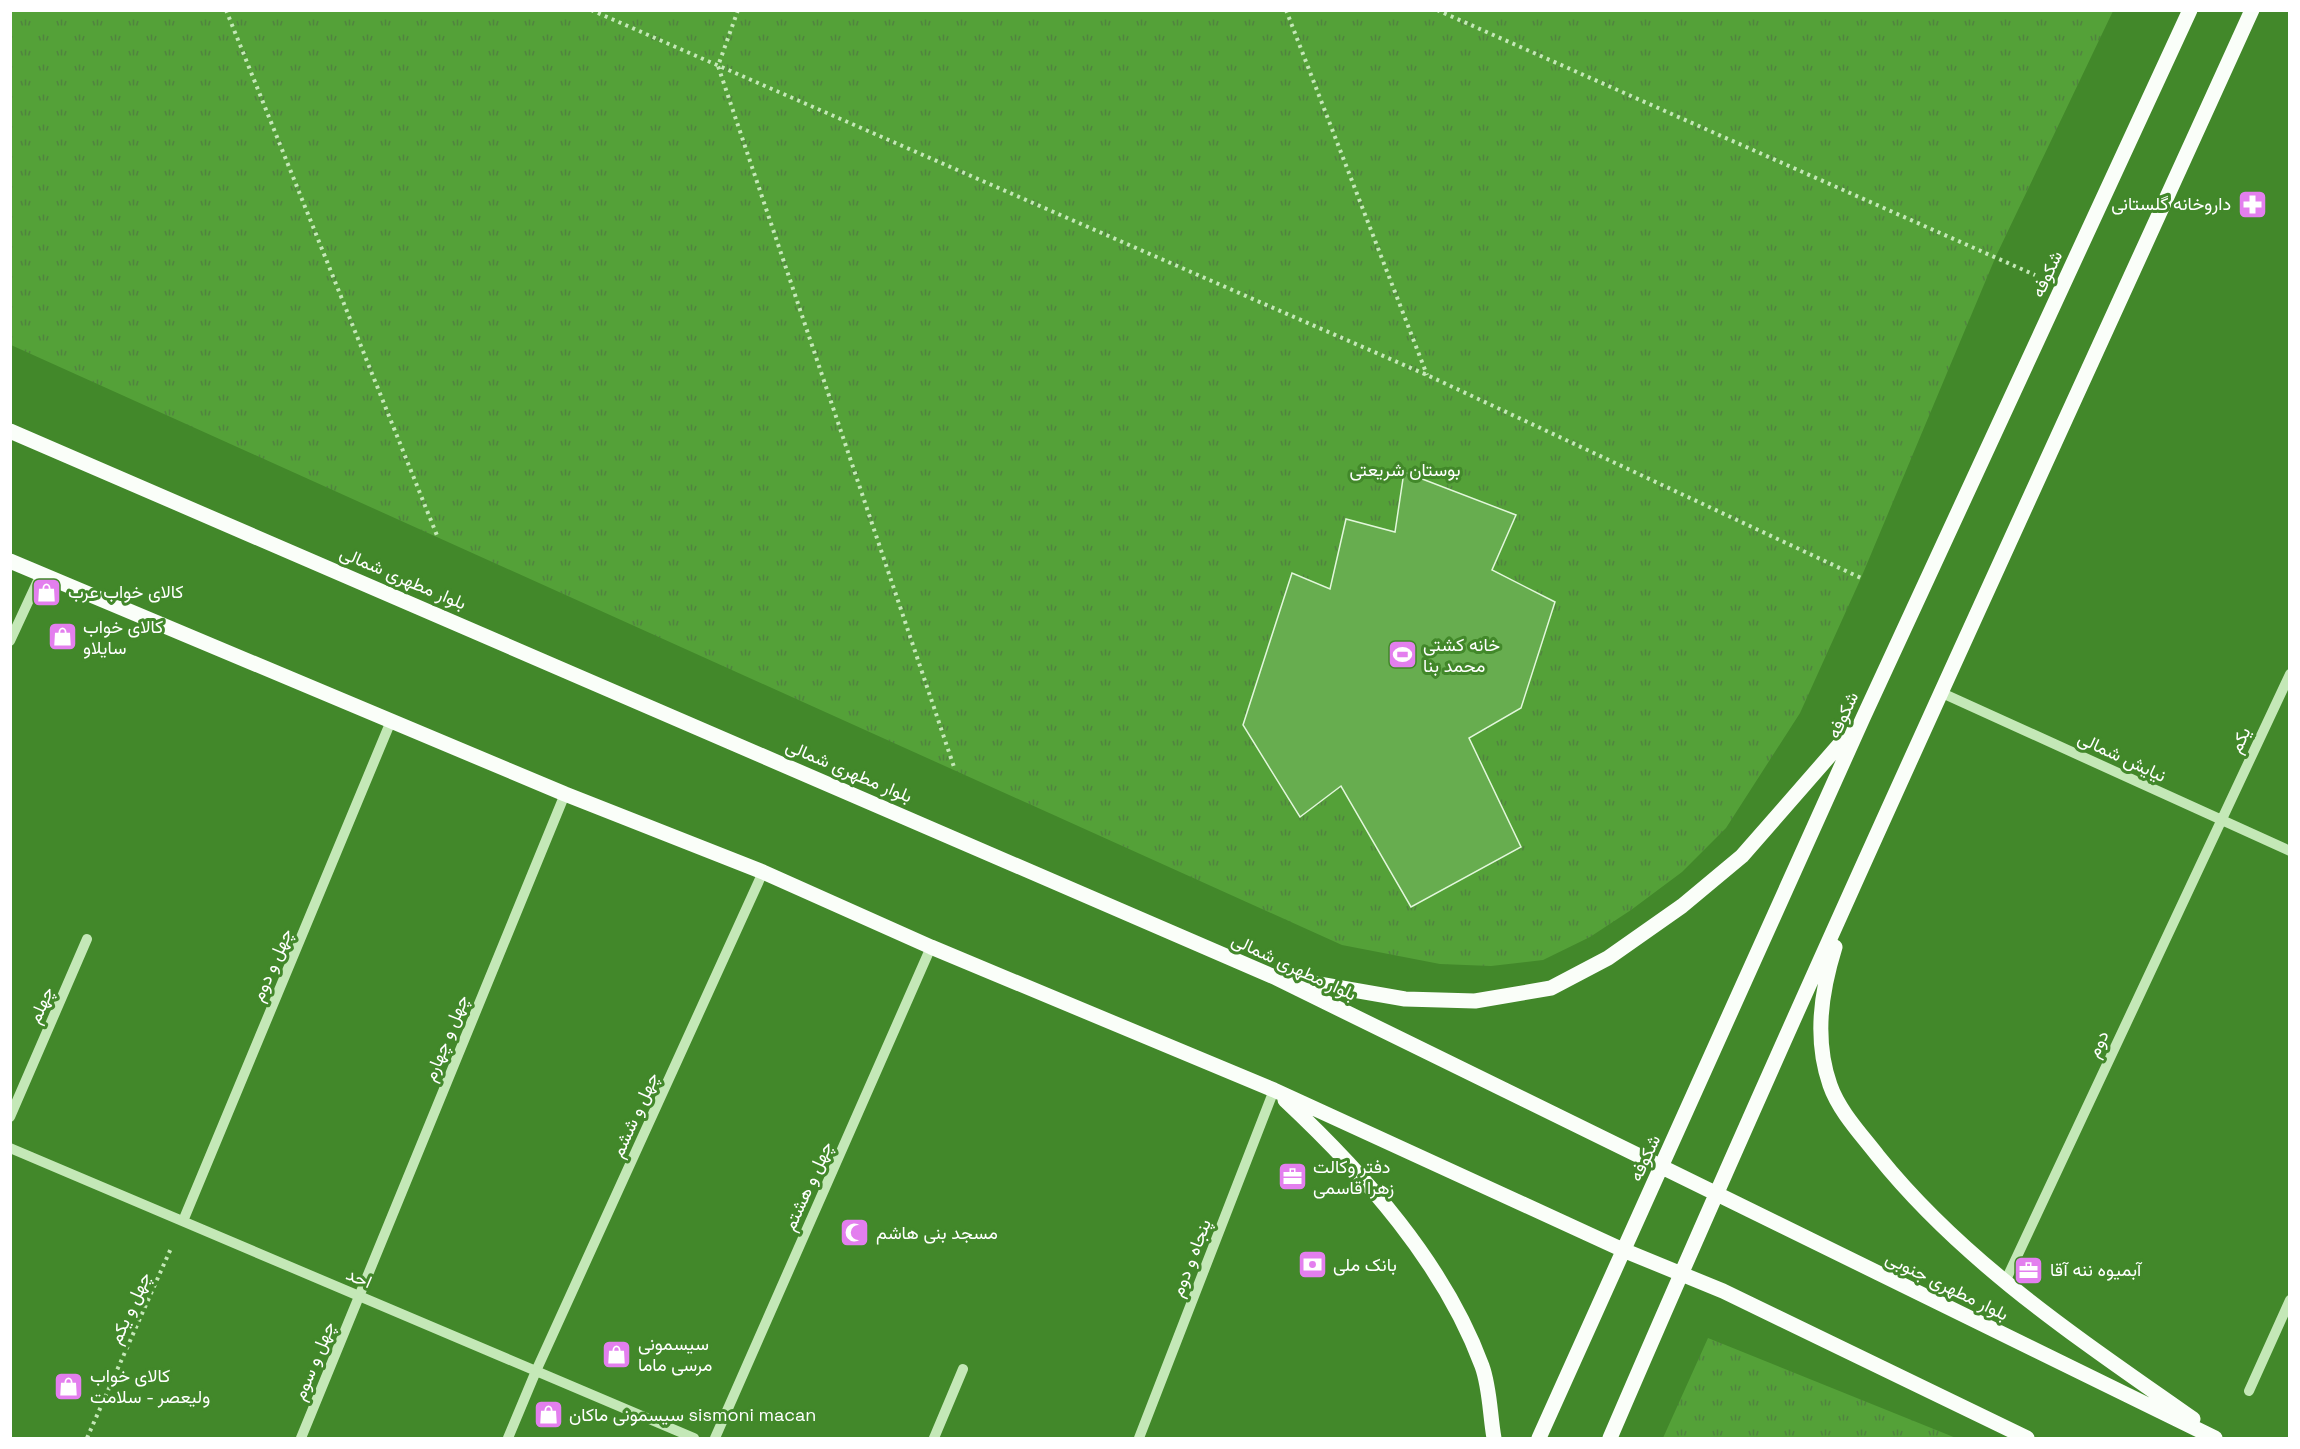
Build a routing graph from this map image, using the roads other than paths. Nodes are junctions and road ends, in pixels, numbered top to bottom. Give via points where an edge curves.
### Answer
1 (2190, 10) edge
2 (2252, 13) edge
3 (10, 431) edge
4 (10, 561) edge
5 (41, 574) junction
6 (10, 641) edge
7 (2289, 674) edge
8 (1942, 693) junction
9 (1863, 718) junction
10 (391, 721) junction
11 (565, 794) junction
12 (2221, 820) junction
13 (2289, 851) edge
14 (763, 872) junction
15 (1855, 884) junction
16 (87, 939) dead end
17 (931, 947) junction
18 (1272, 976) junction
19 (1274, 1090) junction
20 (10, 1117) edge
21 (10, 1148) edge
22 (1663, 1167) junction
23 (1716, 1193) junction
24 (183, 1221) junction
25 (1623, 1250) junction
26 (1681, 1273) junction
27 (2005, 1282) junction
28 (358, 1296) junction
29 (2289, 1300) edge
30 (963, 1369) dead end
31 (536, 1371) junction
32 (2249, 1391) dead end
33 (301, 1438) edge
34 (508, 1438) edge
35 (694, 1438) edge
36 (715, 1438) edge
37 (934, 1438) edge
38 (1139, 1438) edge
39 (1494, 1438) edge
40 (1539, 1438) edge
41 (1610, 1438) edge
42 (2027, 1438) edge
43 (2215, 1438) edge
44 (2220, 1438) edge

1 - 9 main road, شکوفه
2 - 8 main road
3 - 18 main road, بلوار مطهری شمالی
4 - 5 main road
5 - 6 street
5 - 10 main road
7 - 12 street, یکم
8 - 12 street, نیایش شمالی
8 - 15 main road
9 - 18 main road via 1742,856 1682,906 1608,958 1551,988 1475,1001 1405,999
9 - 22 main road, شکوفه
10 - 11 main road
10 - 24 street, چهل و دوم
11 - 14 main road
11 - 28 street, چهل و چهارم
12 - 13 street, نیایش شمالی
12 - 27 street, دوم
14 - 17 main road
14 - 31 street, چهل و ششم
15 - 23 main road
15 - 27 main road via 1820,1007 1822,1048 1830,1086 1853,1124 1910,1195
16 - 20 street, چهلم
17 - 19 main road
17 - 36 street, چهل و هشتم
18 - 22 main road, بلوار مطهری شمالی
19 - 25 main road
19 - 38 street, پنجاه و دوم
19 - 39 main road via 1359,1178 1412,1241 1454,1301 1483,1368
21 - 24 street, احد
22 - 23 main road, بلوار مطهری جنوبی
22 - 25 main road, شکوفه
23 - 26 main road
23 - 43 main road, بلوار مطهری جنوبی
24 - 28 street, احد
25 - 26 main road
25 - 40 main road, شکوفه
26 - 41 main road
26 - 42 main road
27 - 44 main road
28 - 31 street, احد
28 - 33 street, چهل و سوم
29 - 32 street
30 - 37 street
31 - 34 street, چهل و ششم
31 - 35 street, احد

